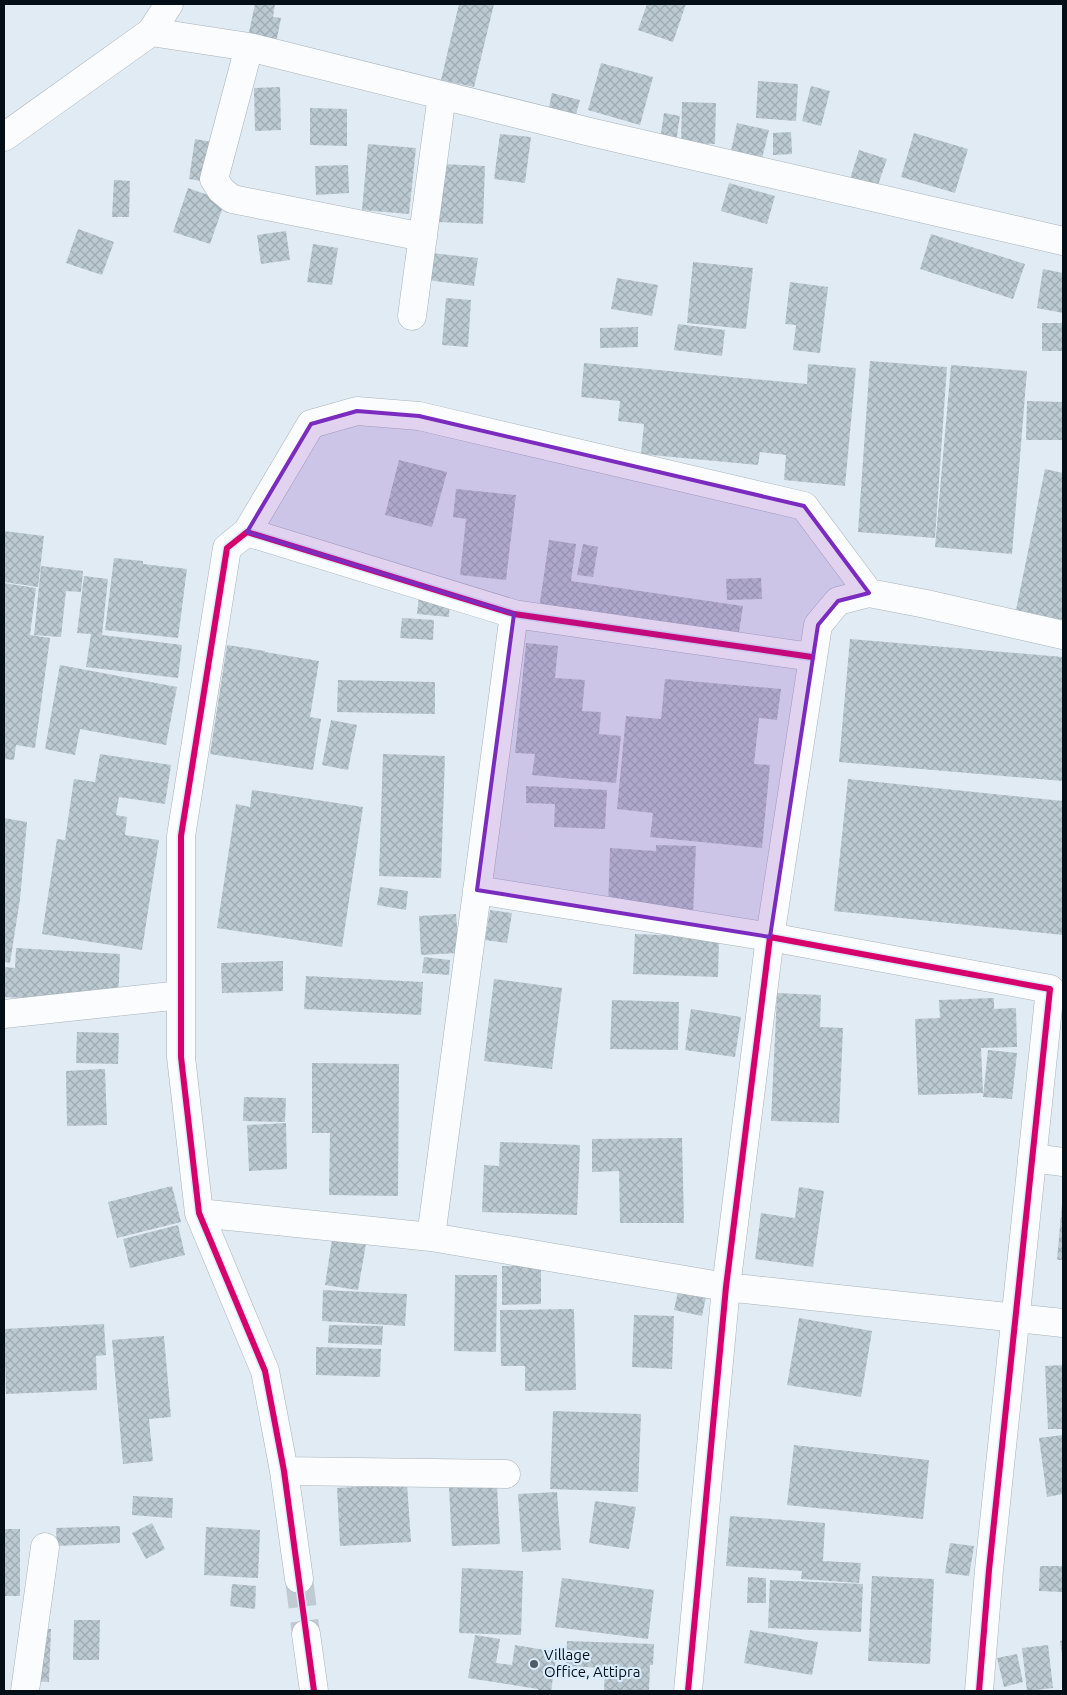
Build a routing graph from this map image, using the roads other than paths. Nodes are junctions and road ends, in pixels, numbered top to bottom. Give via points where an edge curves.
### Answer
1 (169, 4) edge
2 (151, 32) junction
3 (249, 47) junction
4 (442, 95) junction
5 (4, 137) edge
6 (423, 236) junction
7 (1063, 241) edge
8 (412, 316) dead end
9 (247, 532) junction
10 (869, 593) junction
11 (514, 614) junction
12 (1063, 635) edge
13 (812, 656) junction
14 (477, 890) junction
15 (770, 938) junction
16 (181, 995) junction
17 (4, 1014) edge
18 (1032, 1158) junction
19 (1063, 1162) edge
20 (200, 1213) junction
21 (431, 1237) junction
22 (726, 1287) junction
23 (1014, 1317) junction
24 (1063, 1323) edge
25 (284, 1470) junction
26 (506, 1474) dead end
27 (45, 1547) dead end
28 (299, 1578) tunnel mouth
29 (306, 1634) tunnel mouth
30 (24, 1691) edge
31 (314, 1691) edge
32 (688, 1691) edge
33 (979, 1691) edge

1 - 2 street
2 - 3 street
2 - 5 street
3 - 4 street
3 - 6 street via 214,179 221,190 232,199
4 - 6 street
4 - 7 street
6 - 8 street
9 - 10 street via 311,424 357,411 418,416 804,506
9 - 11 street
9 - 16 street via 227,548 181,836
10 - 12 street
10 - 13 street via 838,601 818,625
11 - 13 street
11 - 14 street
13 - 15 street
14 - 15 street
14 - 21 street
15 - 18 street via 1050,989
15 - 22 street
16 - 17 street
16 - 20 street via 181,1057
18 - 19 street
18 - 23 street
20 - 21 street
20 - 25 street via 265,1371
21 - 22 street
22 - 23 street
22 - 32 street
23 - 24 street
23 - 33 street
25 - 26 street
25 - 28 street
27 - 30 street
29 - 31 street

